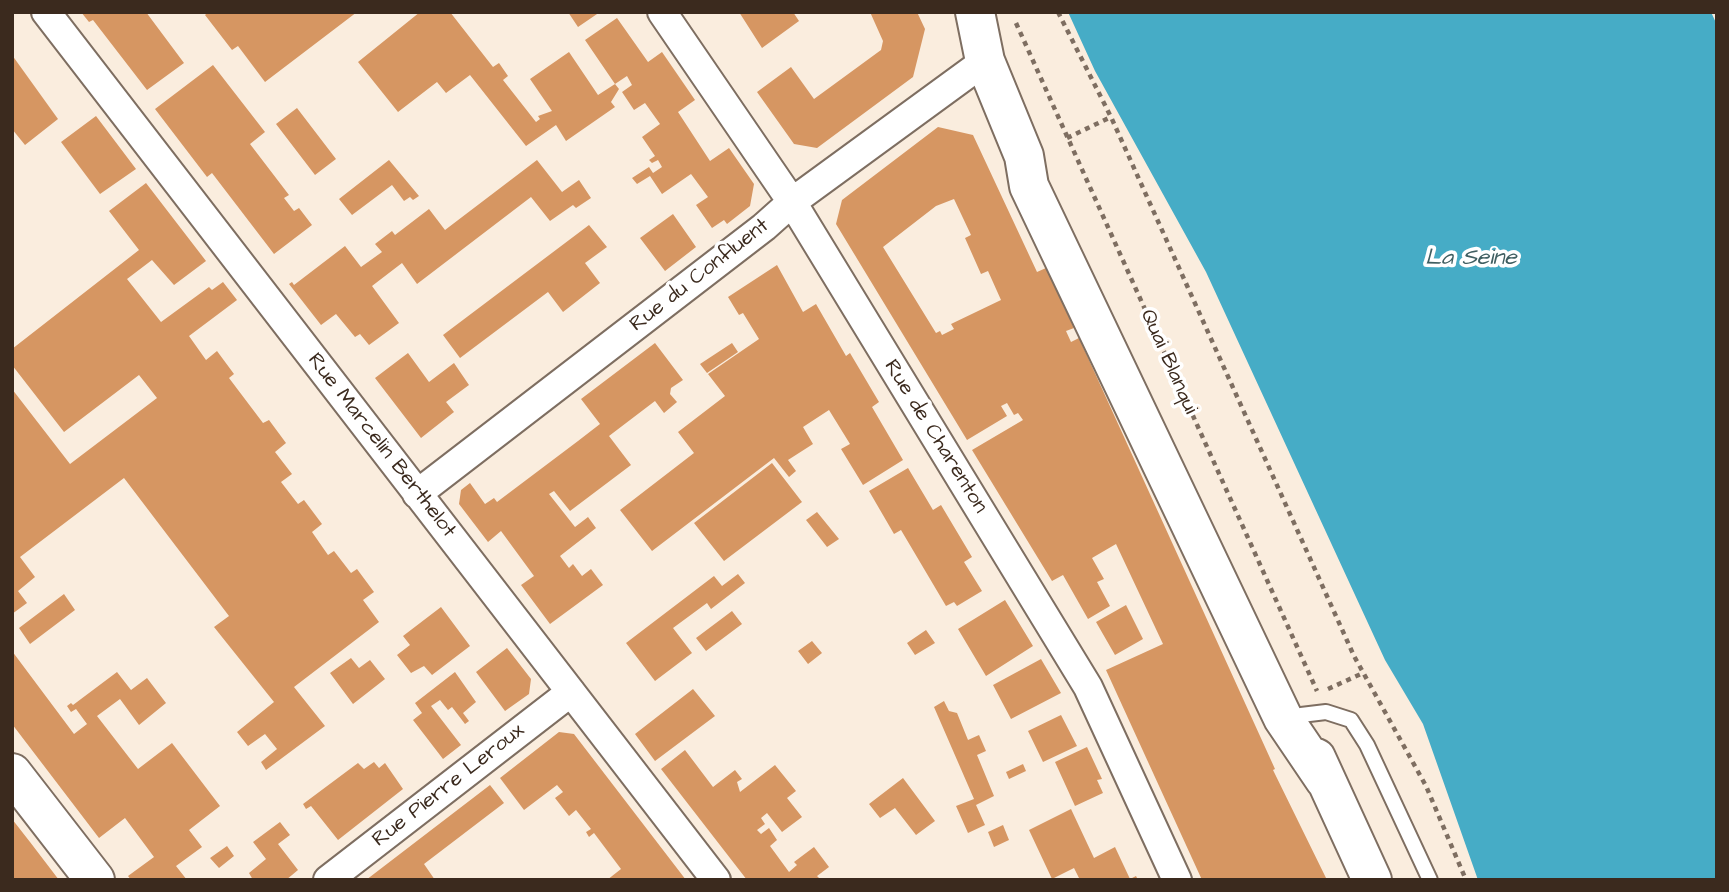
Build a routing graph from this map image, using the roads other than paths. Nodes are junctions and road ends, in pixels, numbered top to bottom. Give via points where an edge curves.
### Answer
1 (46, 12) edge
2 (662, 12) edge
3 (950, 12) edge
4 (975, 12) edge
5 (985, 61) junction
6 (1024, 156) junction
7 (792, 202) junction
8 (417, 494) junction
9 (571, 692) junction
10 (1315, 707) junction
11 (12, 773) edge
12 (1325, 780) junction
13 (95, 880) edge
14 (328, 880) edge
15 (716, 880) edge
16 (1177, 880) edge
17 (1372, 880) edge
18 (1430, 880) edge

1 - 8 street, Rue Marcelin Berthelot
2 - 7 street, Rue de Charenton
3 - 5 main road, Quai Blanqui
4 - 5 main road, Quai Blanqui
5 - 6 main road, Quai Blanqui
5 - 7 street, Rue du Confluent
6 - 10 main road, Quai Blanqui via 1059,194
6 - 12 main road, Quai Blanqui via 1029,186 1283,718
7 - 8 street, Rue du Confluent
7 - 16 street, Rue de Charenton via 1088,687
8 - 9 street, Rue Marcelin Berthelot
9 - 14 street, Rue Pierre Leroux
9 - 15 street, Rue Marcelin Berthelot
10 - 12 main road, Quai Blanqui
10 - 18 lane via 1351,720
11 - 13 main road
12 - 17 main road, Quai Blanqui

